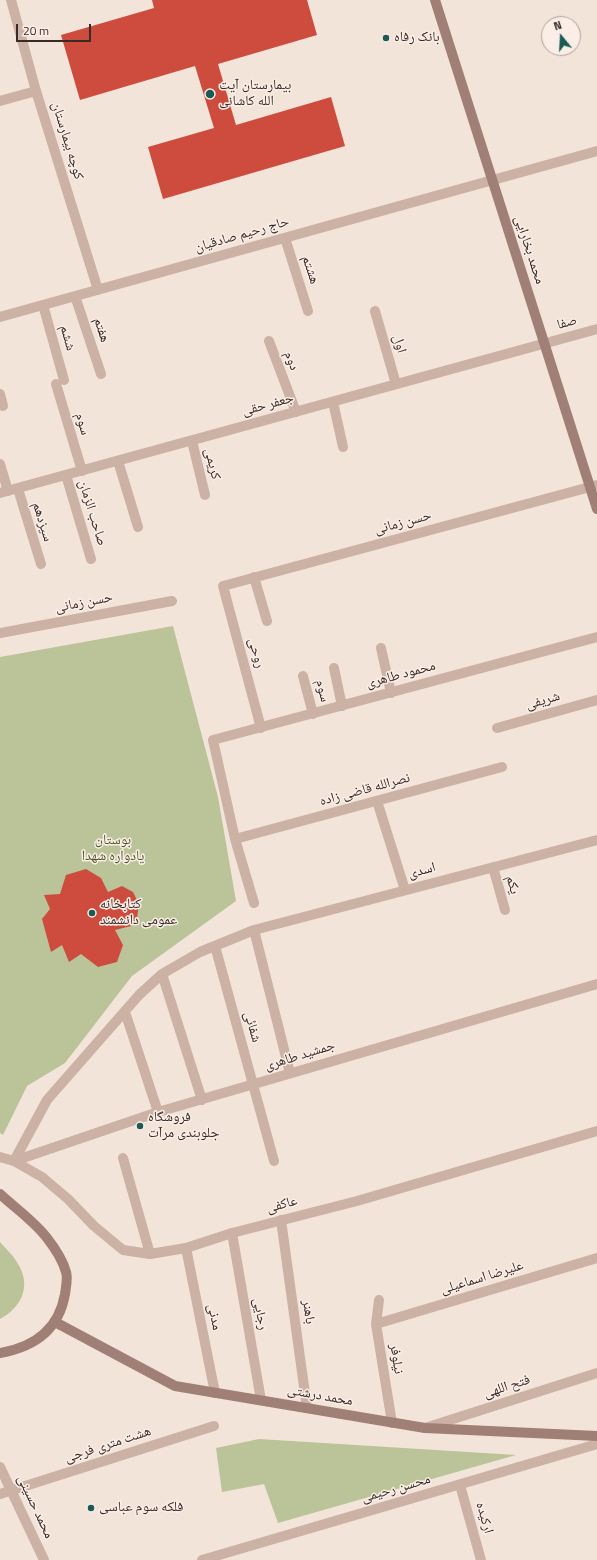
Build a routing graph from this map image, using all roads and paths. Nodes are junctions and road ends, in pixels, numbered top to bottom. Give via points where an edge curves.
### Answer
1 (11, 0) edge
2 (435, 0) edge
3 (36, 90) junction
4 (0, 101) edge
5 (597, 151) edge
6 (492, 180) junction
7 (285, 238) junction
8 (98, 290) junction
9 (75, 296) junction
10 (43, 305) junction
11 (308, 310) dead end
12 (374, 311) dead end
13 (0, 317) edge
14 (597, 329) edge
15 (269, 342) dead end
16 (544, 344) junction
17 (101, 374) dead end
18 (60, 382) joint
19 (396, 384) junction
20 (0, 394) edge
21 (333, 402) junction
22 (3, 406) dead end
23 (296, 412) junction
24 (192, 440) junction
25 (343, 447) dead end
26 (118, 461) junction
27 (0, 464) edge
28 (82, 471) junction
29 (66, 476) junction
30 (593, 486) edge
31 (8, 491) edge
32 (205, 495) dead end
33 (597, 509) edge
34 (138, 527) dead end
35 (91, 559) dead end
36 (40, 564) dead end
37 (254, 577) junction
38 (223, 586) joint
39 (172, 601) dead end
40 (267, 620) dead end
41 (0, 633) edge
42 (597, 637) edge
43 (381, 648) dead end
44 (334, 668) dead end
45 (303, 676) dead end
46 (390, 693) junction
47 (597, 700) edge
48 (342, 706) junction
49 (313, 714) junction
50 (261, 728) junction
51 (496, 728) dead end
52 (502, 767) dead end
53 (377, 801) junction
54 (235, 839) junction
55 (597, 840) edge
56 (493, 867) junction
57 (405, 890) junction
58 (254, 903) dead end
59 (505, 910) dead end
60 (254, 930) junction
61 (215, 946) junction
62 (162, 974) junction
63 (597, 984) edge
64 (125, 1012) junction
65 (290, 1073) junction
66 (254, 1085) junction
67 (202, 1100) junction
68 (158, 1112) junction
69 (597, 1131) edge
70 (0, 1158) edge
71 (123, 1158) dead end
72 (14, 1161) junction
73 (274, 1161) dead end
74 (0, 1194) edge
75 (281, 1220) junction
76 (232, 1233) junction
77 (186, 1248) junction
78 (150, 1254) junction
79 (597, 1258) edge
80 (379, 1300) dead end
81 (55, 1322) junction
82 (376, 1324) junction
83 (0, 1352) edge
84 (597, 1373) edge
85 (215, 1393) junction
86 (261, 1400) junction
87 (307, 1408) junction
88 (392, 1423) junction
89 (214, 1426) dead end
90 (425, 1428) junction
91 (597, 1436) edge
92 (597, 1444) edge
93 (0, 1466) edge
94 (460, 1485) junction
95 (11, 1491) junction
96 (0, 1494) edge
97 (44, 1560) edge
98 (202, 1560) edge
99 (481, 1560) edge

1 - 3 street, کوچه بیمارستان
2 - 6 main road, محمد بخارایی
3 - 4 street
3 - 8 street, کوچه بیمارستان
5 - 6 street, حاج رحیم صادقیان
6 - 7 street, حاج رحیم صادقیان
6 - 16 main road, محمد بخارایی
7 - 8 street, حاج رحیم صادقیان
7 - 11 street, هشتم
8 - 9 street, حاج رحیم صادقیان
9 - 10 street, حاج رحیم صادقیان
9 - 17 street, هفتم
10 - 13 street, حاج رحیم صادقیان
10 - 18 street, ششم
12 - 19 street, اول
14 - 16 street, صفا
15 - 23 street, دوم
16 - 19 street, جعفر حقی
16 - 30 main road, محمد بخارایی
18 - 28 street, سوم
19 - 21 street, جعفر حقی
20 - 22 street
21 - 23 street, جعفر حقی
21 - 25 street
23 - 24 street, جعفر حقی
24 - 26 street, جعفر حقی
24 - 32 street, کریمی
26 - 28 street, جعفر حقی
26 - 34 street
27 - 31 street, سیزدهم
28 - 29 street, جعفر حقی
29 - 31 street, جعفر حقی
29 - 35 street, صاحب الزمان
30 - 33 main road, محمد بخارایی
30 - 37 street, حسن زمانی
31 - 36 street, سیزدهم
37 - 38 street, حسن زمانی
37 - 40 street
38 - 50 street, روحی
39 - 41 street, حسن زمانی
42 - 46 street, محمود طاهری
43 - 46 street
44 - 48 street
45 - 49 street, سوم
46 - 48 street, محمود طاهری
47 - 51 street, شریفی
48 - 49 street, محمود طاهری
49 - 50 street, محمود طاهری
50 - 54 street, محمود طاهری via 213,740
52 - 53 street, نصرالله قاضی زاده
53 - 54 street, نصرالله قاضی زاده
53 - 57 street
54 - 58 street
55 - 56 street, اسدی
56 - 57 street, اسدی
56 - 59 street, یکم
57 - 60 street, اسدی
60 - 61 street, اسدی
60 - 65 street
61 - 62 street, اسدی
61 - 66 street, شفائی
62 - 64 street, اسدی
62 - 67 street
63 - 65 street, جمشید طاهری
64 - 68 street
64 - 72 street, اسدی via 47,1100
65 - 66 street, جمشید طاهری
66 - 67 street, جمشید طاهری
66 - 73 street, شفائی
67 - 68 street, جمشید طاهری
68 - 72 street, جمشید طاهری
69 - 75 street, عاکفی via 357,1201
70 - 72 street, عاکفی
71 - 78 street
72 - 78 street, عاکفی via 42,1178 68,1199 94,1226 123,1250
74 - 81 main road via 46,1237 66,1273 62,1308
75 - 76 street, عاکفی
75 - 87 street, باهنر
76 - 77 street, عاکفی
76 - 86 street, رجایی
77 - 78 street, عاکفی
77 - 85 street, مدنی
79 - 82 street, علیرضا اسماعیلی
80 - 82 street, نیلوفر
81 - 83 main road via 44,1334 24,1345
81 - 85 main road, محمد درشتی via 175,1386
82 - 88 street, نیلوفر
84 - 90 street, فتح اللهی
85 - 86 main road, محمد درشتی
86 - 87 main road, محمد درشتی
87 - 88 main road, محمد درشتی
88 - 90 main road, محمد درشتی
89 - 95 street, هشت متری فرجی
90 - 91 main road, محمد درشتی
92 - 94 street, محسن رحیمی
93 - 95 street, محمد حسینی
94 - 98 street, محسن رحیمی
94 - 99 street, ارکیده
95 - 96 street, هشت متری فرجی
95 - 97 street, محمد حسینی

